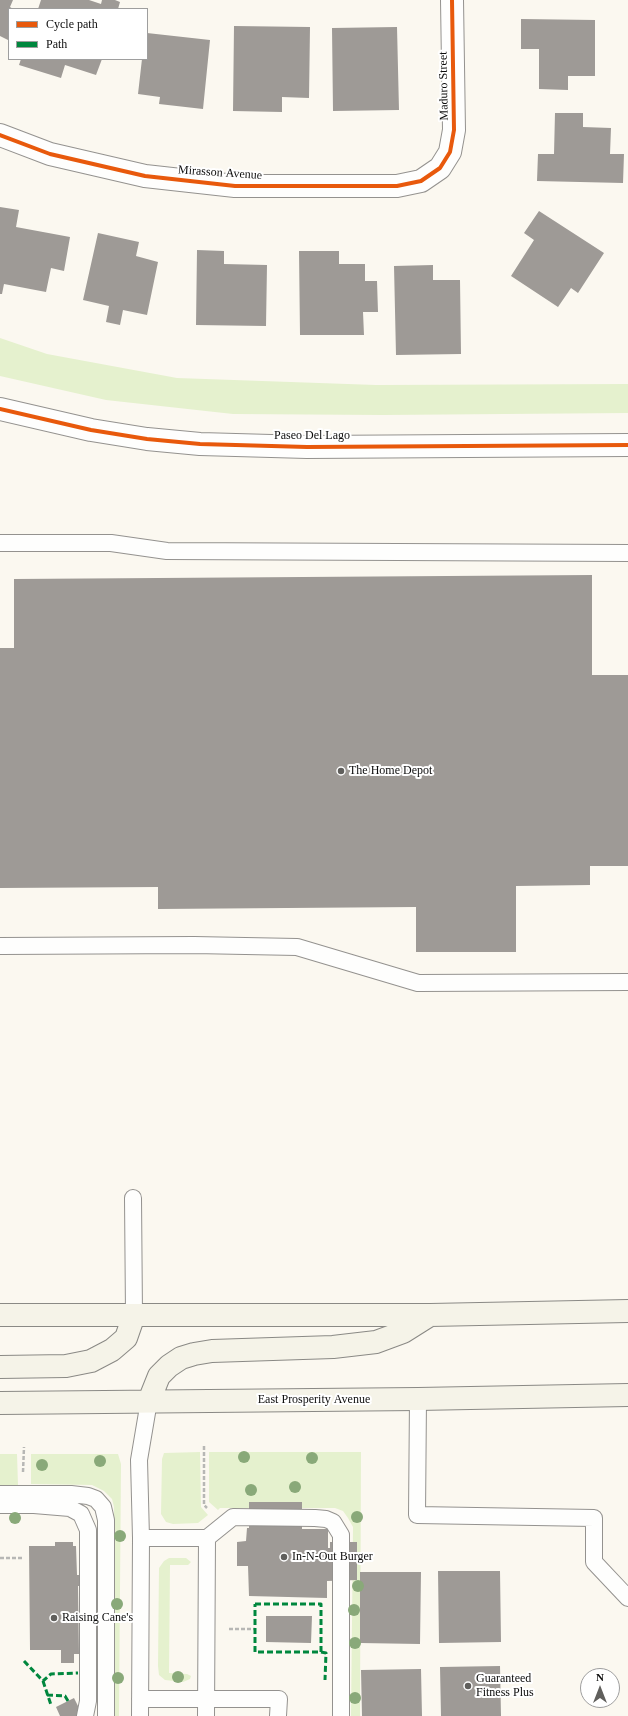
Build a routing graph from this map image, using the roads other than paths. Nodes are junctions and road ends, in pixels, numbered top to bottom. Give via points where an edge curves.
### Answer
1 (452, 0) edge
2 (0, 135) edge
3 (440, 168) joint
4 (0, 409) edge
5 (628, 445) edge
6 (0, 543) edge
7 (628, 553) edge
8 (0, 946) edge
9 (628, 982) edge
10 (133, 1198) dead end
11 (628, 1311) edge
12 (0, 1315) edge
13 (134, 1315) junction
14 (430, 1315) junction
15 (0, 1367) edge
16 (628, 1395) edge
17 (418, 1399) junction
18 (149, 1401) junction
19 (0, 1402) edge
20 (0, 1494) edge
21 (0, 1505) edge
22 (141, 1538) junction
23 (207, 1538) junction
24 (628, 1598) edge
25 (140, 1699) junction
26 (206, 1700) junction
27 (85, 1716) edge
28 (106, 1716) edge
29 (140, 1716) edge
30 (206, 1716) edge
31 (278, 1716) edge
32 (340, 1716) edge

1 - 3 street, Maduro Street via 454,130 450,152
2 - 3 street, Mirasson Avenue via 50,154 145,176 234,186 398,186 421,181
4 - 5 street, Paseo Del Lago via 91,430 200,444 307,447
6 - 7 lane via 111,543 167,551
8 - 9 lane via 297,947 418,983
10 - 13 lane
11 - 14 main road
12 - 13 main road
13 - 14 main road
13 - 15 main road via 126,1338 112,1350 91,1361 66,1366
14 - 18 main road via 403,1332 376,1342 333,1347 212,1351 194,1354 181,1358 159,1376
16 - 17 main road, East Prosperity Avenue
17 - 18 main road, East Prosperity Avenue
17 - 24 lane via 417,1515 594,1518 594,1562
18 - 19 main road, East Prosperity Avenue
18 - 22 lane via 139,1460
20 - 28 lane via 88,1496 103,1507 106,1520
21 - 27 lane via 70,1508 81,1514 88,1530 88,1700
22 - 23 lane
22 - 25 lane
23 - 26 lane
23 - 32 lane via 233,1517 326,1519 338,1528 341,1535
25 - 26 lane
25 - 29 lane
26 - 30 lane
26 - 31 lane via 279,1699

